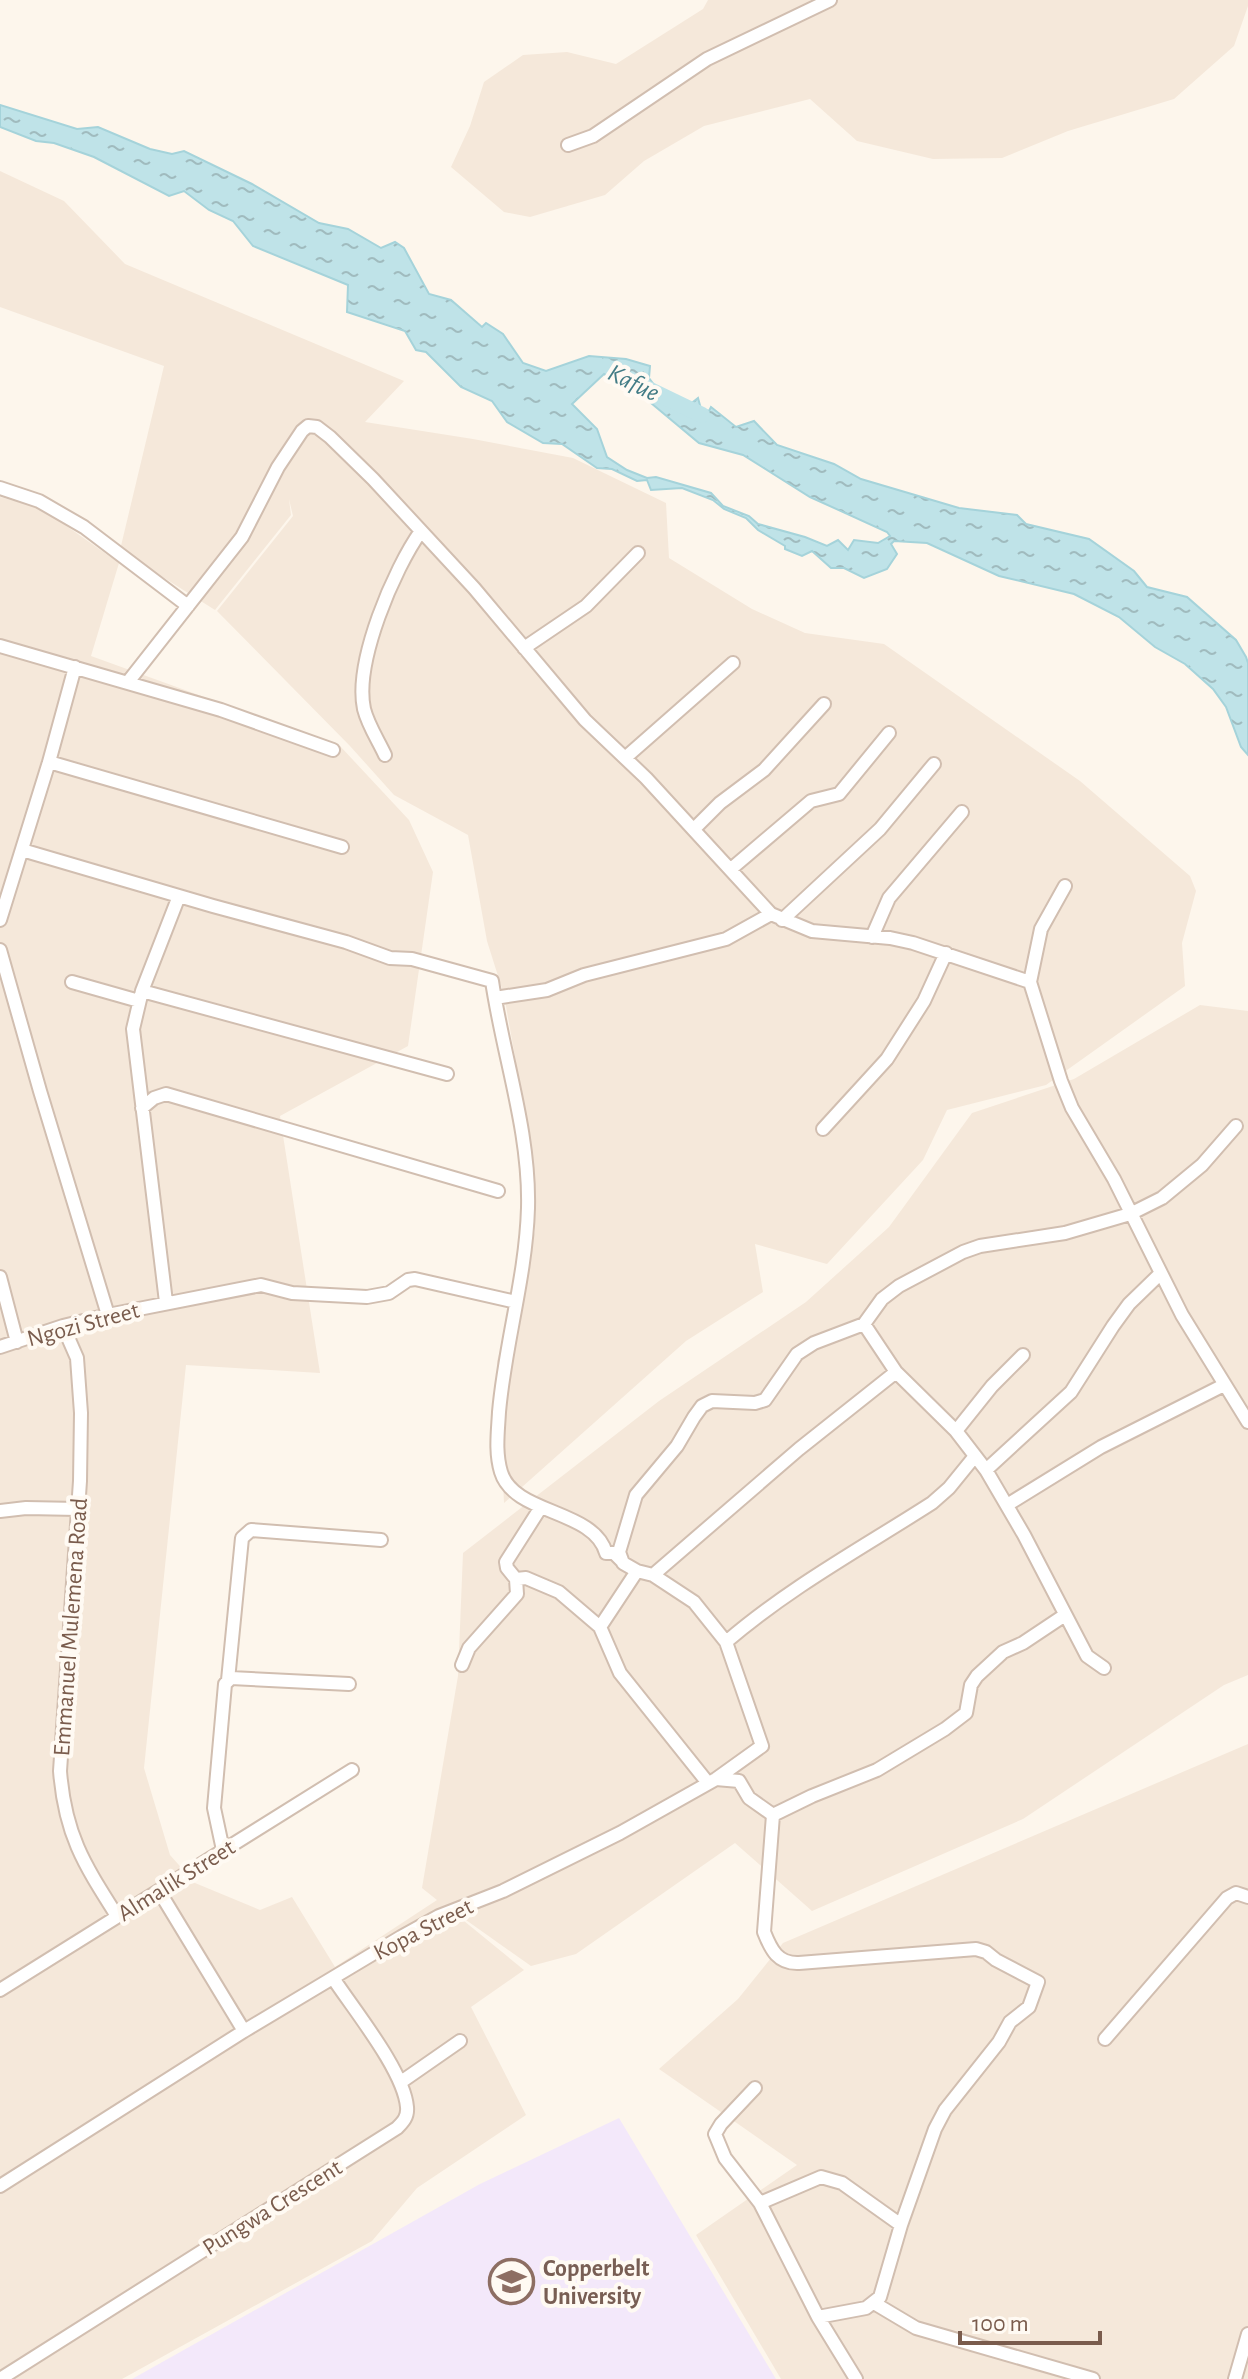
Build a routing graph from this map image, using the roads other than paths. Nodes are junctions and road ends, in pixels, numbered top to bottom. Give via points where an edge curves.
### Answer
1 (830, 0) edge
2 (568, 145) dead end
3 (0, 488) edge
4 (421, 531) junction
5 (638, 553) dead end
6 (188, 606) junction
7 (0, 646) edge
8 (524, 648) junction
9 (733, 663) dead end
10 (75, 667) junction
11 (128, 682) junction
12 (824, 704) dead end
13 (889, 733) dead end
14 (333, 750) dead end
15 (385, 755) dead end
16 (625, 758) junction
17 (49, 762) junction
18 (934, 764) dead end
19 (962, 812) dead end
20 (694, 829) junction
21 (342, 847) dead end
22 (22, 850) junction
23 (731, 869) junction
24 (1065, 886) dead end
25 (179, 896) junction
26 (777, 917) junction
27 (0, 920) edge
28 (872, 937) junction
29 (0, 950) edge
30 (946, 953) junction
31 (72, 982) dead end
32 (1030, 982) junction
33 (141, 996) junction
34 (495, 998) junction
35 (447, 1074) dead end
36 (142, 1108) junction
37 (1236, 1126) dead end
38 (823, 1129) dead end
39 (498, 1191) dead end
40 (1130, 1214) junction
41 (1161, 1273) junction
42 (0, 1277) edge
43 (166, 1302) junction
44 (516, 1302) junction
45 (108, 1315) junction
46 (864, 1324) junction
47 (63, 1326) junction
48 (17, 1342) junction
49 (0, 1347) edge
50 (1023, 1355) dead end
51 (896, 1372) junction
52 (1224, 1385) junction
53 (1248, 1422) edge
54 (956, 1431) junction
55 (975, 1456) junction
56 (986, 1470) junction
57 (1007, 1505) junction
58 (541, 1507) junction
59 (78, 1509) junction
60 (0, 1511) edge
61 (381, 1540) dead end
62 (623, 1563) junction
63 (637, 1571) junction
64 (653, 1575) junction
65 (516, 1579) junction
66 (1065, 1615) junction
67 (600, 1627) junction
68 (726, 1642) junction
69 (462, 1665) dead end
70 (1104, 1668) dead end
71 (228, 1680) junction
72 (349, 1684) dead end
73 (352, 1770) dead end
74 (712, 1781) junction
75 (773, 1815) junction
76 (223, 1850) junction
77 (159, 1891) junction
78 (1248, 1897) edge
79 (117, 1916) junction
80 (333, 1978) junction
81 (0, 1990) edge
82 (244, 2031) junction
83 (1105, 2039) dead end
84 (460, 2041) dead end
85 (401, 2082) junction
86 (755, 2088) dead end
87 (0, 2186) edge
88 (760, 2203) junction
89 (901, 2225) junction
90 (874, 2303) junction
91 (818, 2317) junction
92 (1248, 2334) edge
93 (0, 2379) edge
94 (856, 2379) edge
95 (1093, 2379) edge
96 (1235, 2379) edge

1 - 2 street via 707,59 593,136
3 - 6 street via 39,501 84,527
4 - 6 street via 344,448 308,426 278,467 242,537
4 - 8 street
4 - 15 street via 405,554 368,645 364,709
5 - 8 street via 586,606
6 - 11 street
7 - 10 street
8 - 16 street
9 - 16 street
10 - 11 street
10 - 17 street
11 - 14 street
12 - 20 street via 764,770
13 - 23 street via 839,794 811,801
16 - 20 street
17 - 21 street
17 - 22 street
18 - 26 street via 880,829
19 - 28 street via 889,898
20 - 23 street
22 - 25 street
22 - 27 street
23 - 26 street
24 - 32 street via 1041,929
25 - 33 street
25 - 34 street via 390,958 476,975 492,981
26 - 28 street via 812,931
26 - 34 street via 726,939 584,975 547,990
28 - 30 street
29 - 45 street
30 - 32 street
30 - 38 street via 924,1001 887,1059
31 - 33 street
32 - 40 street via 1072,1108
33 - 35 street
33 - 36 street via 133,1029
34 - 44 street via 526,1170 525,1248
36 - 39 street via 166,1094
36 - 43 street
37 - 40 street via 1182,1183
40 - 41 street
40 - 46 street via 1065,1233 963,1252 899,1286
41 - 52 street
41 - 56 street via 1129,1304 1071,1392
42 - 48 street
43 - 44 street, Ngozi Street via 261,1285 292,1293 367,1297 415,1279
43 - 45 street, Ngozi Street
44 - 58 street via 497,1456 506,1483
45 - 47 street, Ngozi Street
46 - 51 street
46 - 62 street via 797,1354 765,1400 712,1401 702,1406 636,1495 620,1543
47 - 48 street, Ngozi Street
47 - 59 street, Emmanuel Mulemena Road via 77,1358 80,1388
48 - 49 street, Ngozi Street
50 - 54 street
51 - 54 street
51 - 64 street
52 - 53 street
52 - 57 street via 1101,1447
54 - 55 street
55 - 56 street
55 - 68 street via 932,1503 791,1590
56 - 57 street
57 - 66 street
58 - 62 street via 594,1532 606,1553 614,1553
58 - 65 street via 506,1562
59 - 60 street
59 - 79 street, Emmanuel Mulemena Road via 60,1771 63,1803 81,1859
61 - 71 street via 246,1532
62 - 63 street
63 - 64 street
63 - 67 street
64 - 68 street via 694,1602
65 - 67 street via 559,1592
65 - 69 street via 517,1594 469,1648
66 - 70 street via 1087,1656
66 - 75 street via 1003,1652 977,1676 966,1713 945,1729 877,1770
67 - 74 street via 620,1673
68 - 74 street, Kopa Street via 762,1746
71 - 72 street
71 - 76 street via 214,1808
73 - 76 street, Almalik Street
74 - 75 street via 739,1781 749,1798
74 - 80 street, Kopa Street via 572,1857 439,1916
75 - 89 street via 764,1932 778,1958 788,1964 976,1949 1038,1982 1029,2007 1010,2022 945,2110
76 - 77 street, Almalik Street
77 - 79 street, Almalik Street
77 - 82 street
78 - 83 street via 1236,1893 1227,1898
79 - 81 street, Almalik Street
80 - 82 street, Kopa Street
80 - 85 street, Pungwa Crescent
82 - 87 street, Kopa Street
84 - 85 street
85 - 93 street, Pungwa Crescent via 407,2109 397,2128
86 - 88 street via 715,2134 725,2158
88 - 89 street via 821,2177 842,2183
88 - 91 street
89 - 90 street
90 - 91 street
90 - 95 street via 916,2328
91 - 94 street
92 - 96 street

